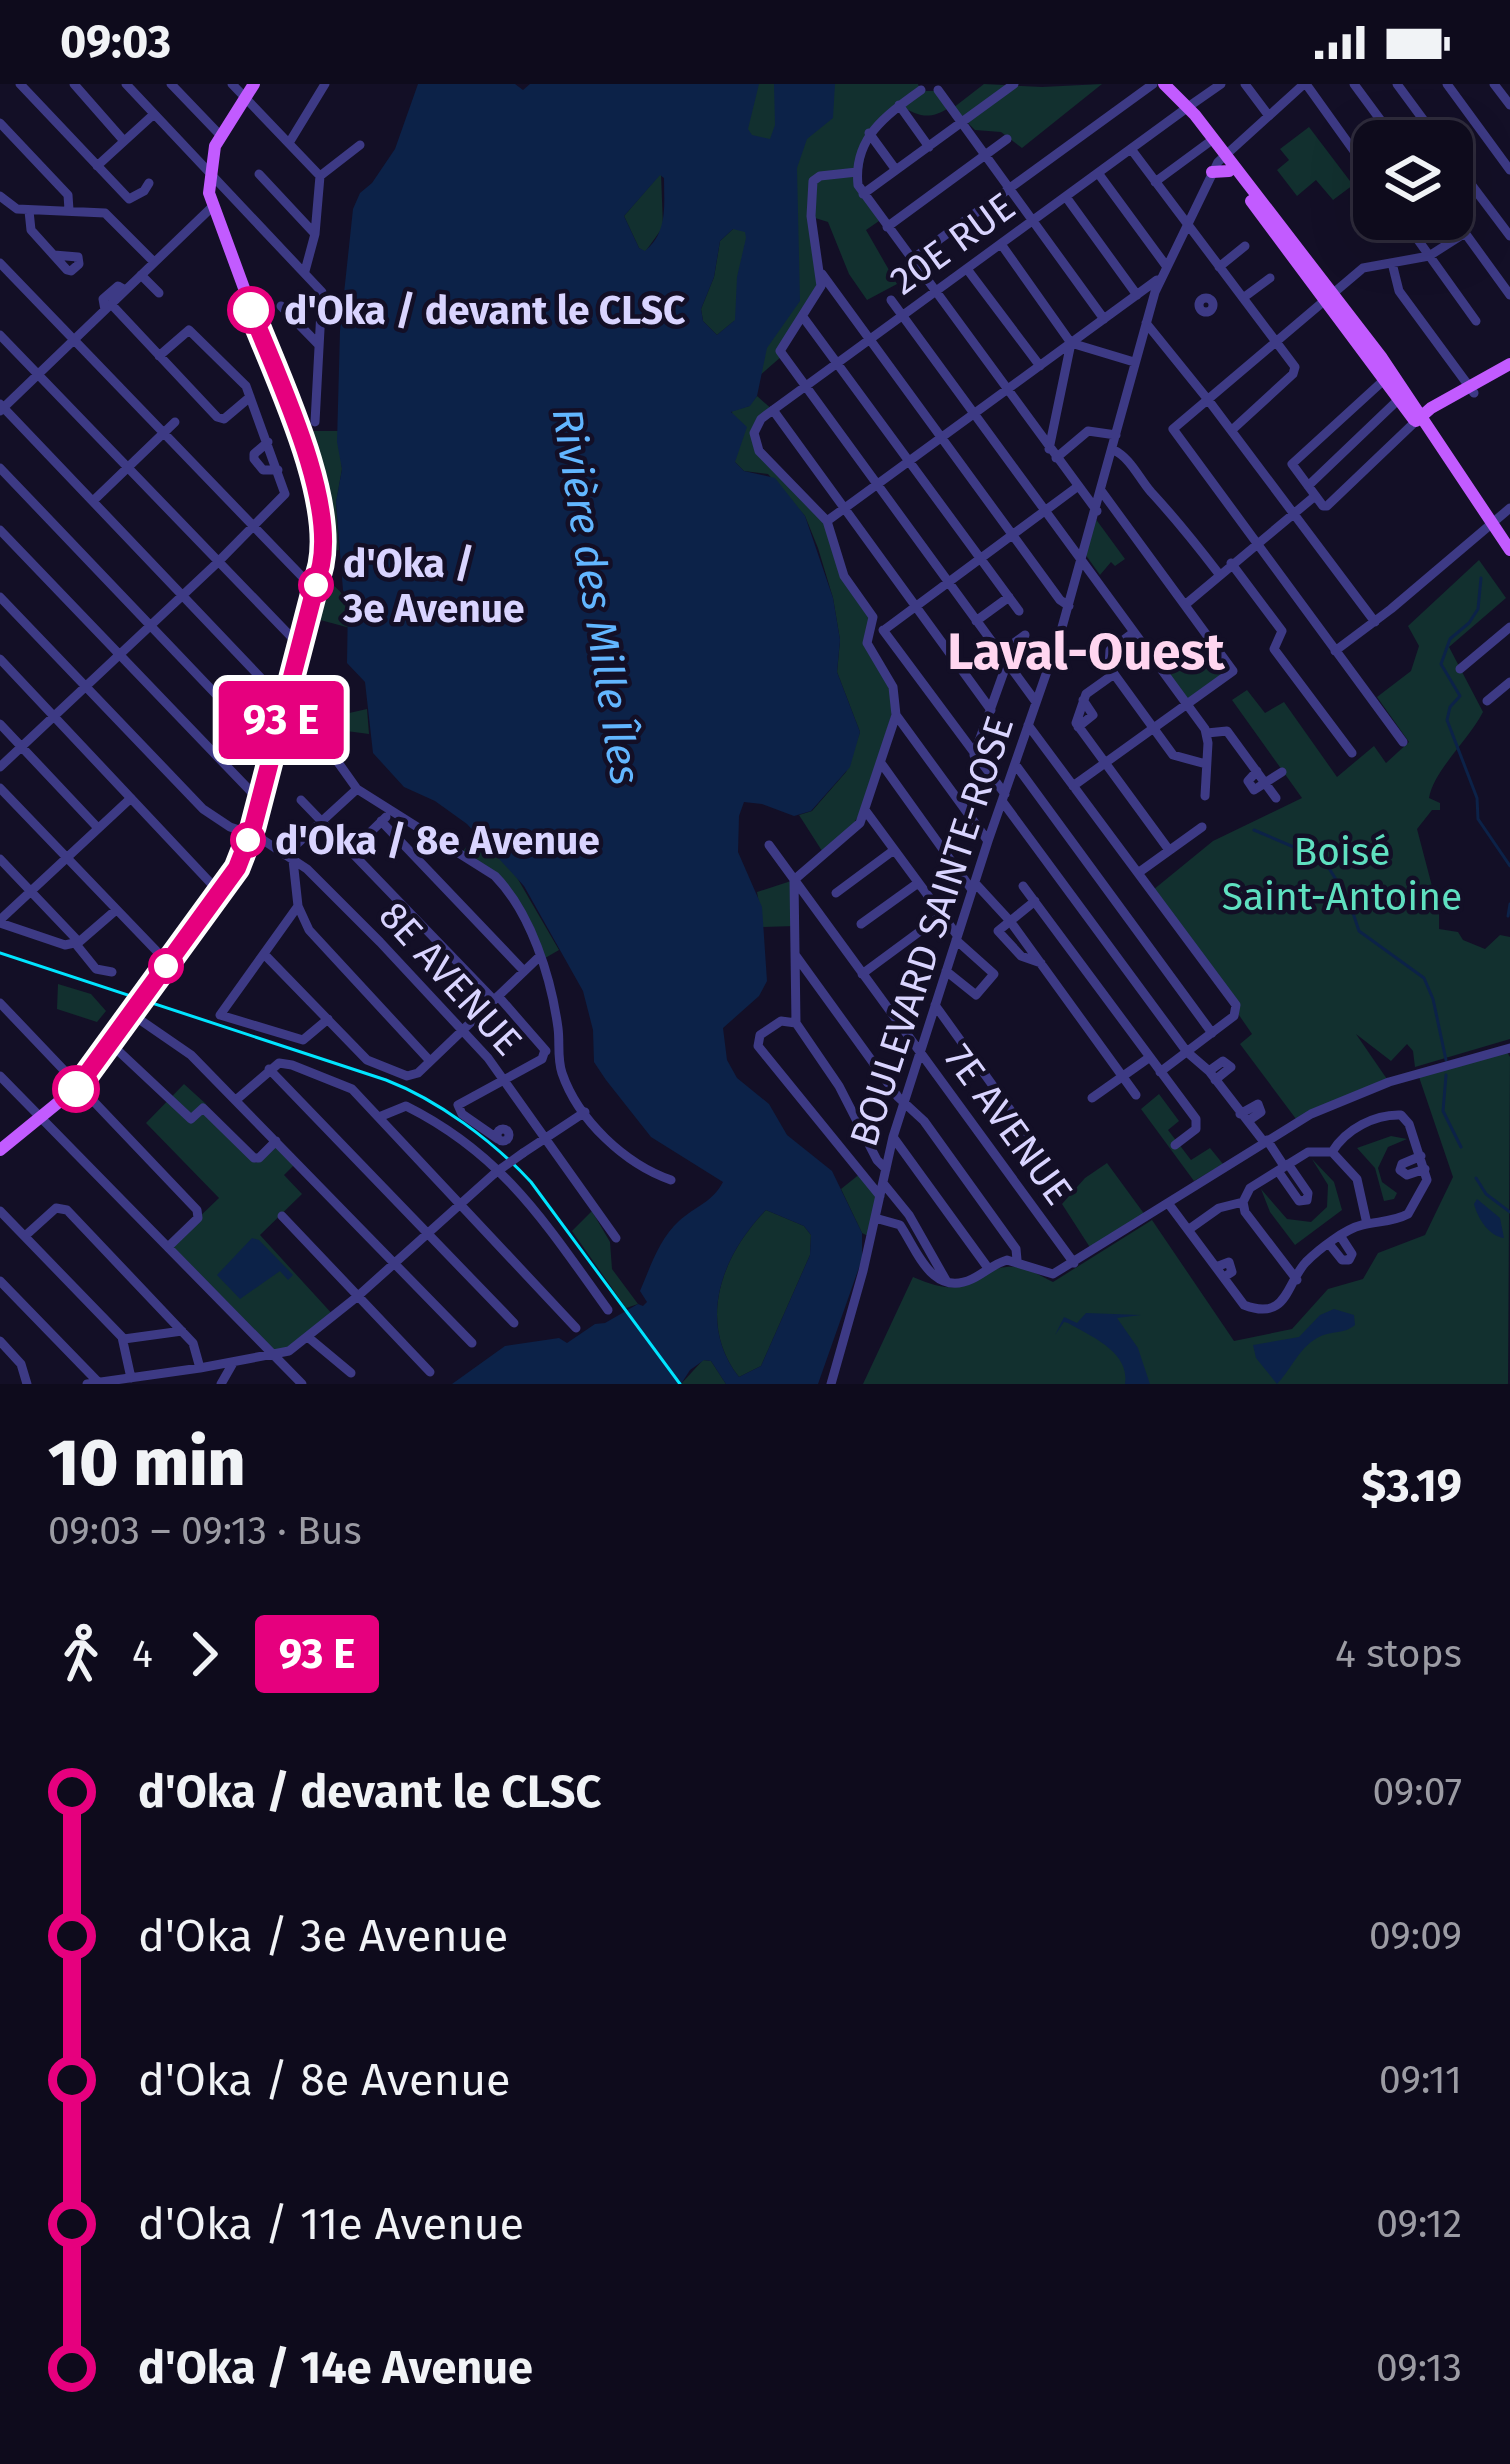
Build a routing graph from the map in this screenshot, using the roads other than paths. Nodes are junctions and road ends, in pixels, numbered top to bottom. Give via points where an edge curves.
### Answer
1 (20, 84) edge
2 (74, 84) edge
3 (126, 84) edge
4 (171, 84) edge
5 (232, 84) edge
6 (254, 84) edge
7 (325, 84) edge
8 (1014, 84) edge
9 (1158, 84) edge
10 (1221, 84) edge
11 (1245, 84) edge
12 (1354, 84) edge
13 (1396, 84) edge
14 (1447, 84) edge
15 (1494, 84) edge
16 (1301, 85) edge
17 (920, 87) edge
18 (943, 87) edge
19 (245, 98) junction
20 (899, 105) junction
21 (1510, 105) edge
22 (1186, 109) junction
23 (154, 114) junction
24 (1269, 116) junction
25 (1381, 120) edge
26 (1423, 120) edge
27 (962, 122) junction
28 (0, 123) edge
29 (869, 133) junction
30 (11, 135) junction
31 (218, 139) junction
32 (124, 140) junction
33 (1007, 140) dead end
34 (289, 142) junction
35 (1237, 144) joint
36 (360, 145) dead end
37 (0, 146) edge
38 (928, 147) junction
39 (1131, 149) junction
40 (1353, 152) edge
41 (986, 155) junction
42 (1219, 158) junction
43 (204, 165) junction
44 (98, 166) junction
45 (896, 170) junction
46 (1510, 170) edge
47 (857, 172) junction
48 (1098, 173) junction
49 (259, 174) dead end
50 (320, 176) junction
51 (1155, 182) junction
52 (149, 183) dead end
53 (1473, 186) edge
54 (1009, 188) junction
55 (863, 194) junction
56 (1066, 197) junction
57 (2, 202) edge
58 (212, 207) junction
59 (29, 211) junction
60 (69, 211) junction
61 (1033, 221) junction
62 (1186, 225) junction
63 (887, 227) junction
64 (315, 234) junction
65 (1510, 236) edge
66 (1418, 240) edge
67 (1455, 240) edge
68 (1471, 240) edge
69 (1001, 244) junction
70 (1245, 246) dead end
71 (54, 255) dead end
72 (1429, 256) junction
73 (911, 260) junction
74 (154, 262) junction
75 (0, 263) edge
76 (1392, 263) junction
77 (1220, 267) junction
78 (967, 269) junction
79 (819, 270) junction
80 (305, 271) junction
81 (1165, 271) junction
82 (141, 275) junction
83 (1270, 278) dead end
84 (1229, 280) junction
85 (935, 292) junction
86 (159, 293) dead end
87 (1145, 294) junction
88 (1328, 295) junction
89 (1510, 295) edge
90 (1207, 298) dead end
91 (1243, 298) junction
92 (891, 300) dead end
93 (281, 306) dead end
94 (108, 307) junction
95 (903, 316) junction
96 (803, 317) junction
97 (1104, 319) junction
98 (1476, 321) dead end
99 (1146, 323) junction
100 (0, 335) edge
101 (74, 340) junction
102 (870, 340) junction
103 (1276, 340) junction
104 (1071, 343) junction
105 (319, 345) junction
106 (159, 356) junction
107 (1134, 362) junction
108 (838, 364) junction
109 (1040, 366) junction
110 (1510, 368) edge
111 (38, 375) junction
112 (1384, 380) junction
113 (805, 387) junction
114 (1471, 390) junction
115 (1006, 391) junction
116 (1401, 394) junction
117 (250, 398) junction
118 (1209, 401) junction
119 (1, 407) edge
120 (1441, 407) junction
121 (773, 410) junction
122 (974, 414) junction
123 (1420, 419) junction
124 (175, 422) dead end
125 (315, 422) dead end
126 (1232, 430) junction
127 (163, 434) junction
128 (1116, 435) junction
129 (1433, 436) junction
130 (941, 438) junction
131 (268, 442) junction
132 (1112, 449) junction
133 (1052, 454) junction
134 (909, 461) junction
135 (0, 468) edge
136 (127, 468) junction
137 (278, 470) junction
138 (877, 485) junction
139 (1077, 488) junction
140 (1311, 491) junction
141 (1102, 493) junction
142 (93, 501) junction
143 (1479, 507) junction
144 (1510, 508) edge
145 (844, 509) junction
146 (1045, 511) junction
147 (1096, 511) junction
148 (1293, 513) junction
149 (827, 521) junction
150 (1490, 522) junction
151 (252, 528) junction
152 (0, 530) edge
153 (1013, 535) junction
154 (1255, 543) junction
155 (1510, 550) edge
156 (981, 558) junction
157 (1082, 561) junction
158 (217, 563) junction
159 (1231, 563) junction
160 (1219, 574) junction
161 (948, 583) junction
162 (315, 590) junction
163 (184, 595) junction
164 (0, 597) edge
165 (1010, 597) junction
166 (1186, 604) junction
167 (1069, 606) junction
168 (915, 607) junction
169 (1019, 610) dead end
170 (976, 621) junction
171 (1375, 622) junction
172 (152, 625) junction
173 (878, 629) junction
174 (1508, 631) edge
175 (1134, 632) junction
176 (1024, 635) dead end
177 (300, 646) junction
178 (1335, 651) junction
179 (1000, 653) junction
180 (120, 655) junction
181 (0, 659) edge
182 (1007, 663) junction
183 (1460, 669) dead end
184 (1114, 674) junction
185 (292, 678) junction
186 (1506, 686) edge
187 (86, 687) junction
188 (1510, 700) edge
189 (286, 701) junction
190 (1487, 701) dead end
191 (1036, 702) junction
192 (1187, 704) junction
193 (991, 710) junction
194 (333, 715) dead end
195 (896, 715) junction
196 (55, 717) junction
197 (0, 724) edge
198 (1028, 725) junction
199 (1154, 728) junction
200 (1207, 733) junction
201 (1403, 742) dead end
202 (22, 747) junction
203 (272, 753) junction
204 (1352, 753) dead end
205 (974, 755) junction
206 (881, 762) junction
207 (1015, 764) junction
208 (1104, 764) junction
209 (1206, 764) junction
210 (0, 767) edge
211 (1282, 772) dead end
212 (1266, 784) junction
213 (1073, 786) junction
214 (0, 788) edge
215 (357, 789) junction
216 (1204, 796) dead end
217 (131, 798) junction
218 (1004, 798) junction
219 (1276, 798) dead end
220 (301, 800) dead end
221 (260, 801) junction
222 (393, 810) junction
223 (865, 810) junction
224 (322, 820) junction
225 (381, 821) junction
226 (1202, 827) dead end
227 (98, 828) junction
228 (250, 834) junction
229 (988, 841) junction
230 (769, 845) dead end
231 (894, 850) junction
232 (1169, 850) junction
233 (351, 851) junction
234 (66, 857) junction
235 (290, 857) junction
236 (0, 859) edge
237 (1138, 873) junction
238 (794, 880) junction
239 (919, 883) junction
240 (1023, 886) dead end
241 (974, 887) junction
242 (31, 890) junction
243 (220, 893) junction
244 (836, 893) dead end
245 (1034, 901) junction
246 (298, 906) junction
247 (116, 910) junction
248 (942, 915) junction
249 (1010, 921) junction
250 (0, 922) edge
251 (861, 924) dead end
252 (957, 938) junction
253 (77, 943) junction
254 (265, 954) junction
255 (795, 955) junction
256 (539, 957) junction
257 (1041, 963) junction
258 (169, 964) junction
259 (524, 971) junction
260 (946, 971) junction
261 (112, 972) dead end
262 (862, 974) junction
263 (496, 998) junction
264 (0, 1003) edge
265 (935, 1005) junction
266 (133, 1015) junction
267 (328, 1019) junction
268 (796, 1023) junction
269 (462, 1030) junction
270 (1212, 1033) junction
271 (111, 1044) junction
272 (1510, 1048) edge
273 (545, 1050) junction
274 (1187, 1052) junction
275 (559, 1053) junction
276 (920, 1054) junction
277 (1150, 1057) junction
278 (430, 1061) junction
279 (269, 1069) junction
280 (1160, 1072) junction
281 (1123, 1075) junction
282 (0, 1076) edge
283 (503, 1080) junction
284 (79, 1085) junction
285 (1136, 1095) dead end
286 (1091, 1098) dead end
287 (236, 1100) junction
288 (905, 1103) junction
289 (585, 1112) junction
290 (379, 1117) junction
291 (42, 1119) junction
292 (1026, 1132) dead end
293 (495, 1133) dead end
294 (893, 1137) junction
295 (545, 1138) junction
296 (1265, 1141) junction
297 (276, 1142) junction
298 (1175, 1145) dead end
299 (1, 1147) edge
300 (1332, 1152) junction
301 (1421, 1156) junction
302 (1283, 1167) junction
303 (886, 1169) junction
304 (1425, 1169) junction
305 (670, 1180) dead end
306 (883, 1183) junction
307 (880, 1196) junction
308 (1243, 1202) junction
309 (462, 1203) junction
310 (1168, 1203) junction
311 (0, 1211) edge
312 (282, 1216) dead end
313 (875, 1218) junction
314 (1367, 1224) junction
315 (1188, 1230) junction
316 (430, 1231) junction
317 (25, 1236) junction
318 (1340, 1237) junction
319 (616, 1238) dead end
320 (1330, 1245) junction
321 (168, 1247) junction
322 (1017, 1260) junction
323 (1074, 1263) junction
324 (393, 1264) junction
325 (933, 1268) junction
326 (988, 1268) junction
327 (1297, 1280) junction
328 (0, 1281) edge
329 (358, 1297) junction
330 (608, 1310) dead end
331 (514, 1323) dead end
332 (576, 1328) dead end
333 (182, 1331) junction
334 (309, 1338) junction
335 (124, 1339) junction
336 (0, 1341) edge
337 (472, 1343) dead end
338 (275, 1356) junction
339 (233, 1363) junction
340 (200, 1369) junction
341 (430, 1372) dead end
342 (351, 1373) dead end
343 (131, 1378) junction
344 (154, 1380) edge
345 (95, 1383) edge
346 (27, 1384) edge
347 (221, 1384) edge
348 (302, 1384) edge
349 (831, 1384) edge

1 - 44 street
2 - 32 street
3 - 23 street
4 - 31 street
5 - 19 street
6 - 19 main road
7 - 34 street
8 - 27 street
9 - 22 main road
9 - 54 street
10 - 22 street, 20E RUE
11 - 24 street
12 - 25 street
13 - 26 street
14 - 46 street
15 - 21 street
16 - 24 street
16 - 40 street
17 - 18 street
17 - 20 street
18 - 27 street
19 - 31 main road
19 - 34 street
20 - 29 street
20 - 38 street
22 - 39 street, 20E RUE
22 - 42 main road
23 - 32 street
23 - 43 street
24 - 35 street
27 - 38 street
27 - 41 street
28 - 30 street
29 - 45 street
29 - 47 street
30 - 37 street
30 - 60 street via 68,195
31 - 43 main road
32 - 44 street
33 - 41 street
34 - 50 street
35 - 42 main road
36 - 50 street
38 - 45 street
39 - 48 street, 20E RUE
39 - 51 street
41 - 54 street
41 - 63 street
42 - 51 street
42 - 62 street, BOULEVARD SAINTE-ROSE
42 - 88 main road
43 - 58 main road
43 - 80 street
44 - 52 street via 129,199
45 - 55 street
47 - 55 street
47 - 79 street via 820,176 810,189
48 - 56 street, 20E RUE
48 - 81 street
49 - 64 street
50 - 64 street
51 - 62 street
53 - 65 street
54 - 61 street
54 - 73 street
55 - 63 street
56 - 61 street, 20E RUE
56 - 87 street
57 - 59 street
58 - 74 street
58 - 162 main road via 320,494 325,541
59 - 60 street
59 - 71 street via 32,230
60 - 74 street via 106,213
61 - 69 street, 20E RUE
61 - 97 street
62 - 77 street
62 - 81 street, BOULEVARD SAINTE-ROSE
63 - 73 street
64 - 80 street
66 - 72 street
67 - 72 street
68 - 89 street
69 - 78 street, 20E RUE
69 - 104 street
70 - 77 street
72 - 76 street
72 - 98 street
73 - 85 street
74 - 82 street
75 - 101 street
76 - 88 street via 1366,266
76 - 114 street via 1400,292
77 - 84 street
78 - 85 street, 20E RUE
78 - 109 street
79 - 96 street via 821,286
79 - 102 street
80 - 105 street via 323,296
81 - 87 street, BOULEVARD SAINTE-ROSE
82 - 86 street
82 - 94 street
83 - 91 street
84 - 90 street
84 - 91 street
85 - 95 street, 20E RUE
85 - 115 street
87 - 97 street
87 - 99 street, BOULEVARD SAINTE-ROSE
88 - 103 street
88 - 112 main road
88 - 116 main road
91 - 103 street
92 - 95 street
93 - 105 street
94 - 101 street
94 - 106 street
95 - 102 street, 20E RUE
95 - 122 street
96 - 108 street
96 - 113 street via 780,351
97 - 104 street
99 - 107 street, BOULEVARD SAINTE-ROSE
99 - 118 street
100 - 111 street
101 - 111 street
101 - 127 street
102 - 108 street, 20E RUE
102 - 130 street
103 - 118 street
103 - 126 street via 1295,371
104 - 107 street
104 - 109 street
104 - 133 street
105 - 125 street
106 - 117 street via 219,419
106 - 117 street via 184,331 195,332
107 - 128 street, BOULEVARD SAINTE-ROSE
108 - 113 street, 20E RUE
108 - 134 street
109 - 115 street
110 - 114 main road
111 - 119 street
111 - 136 street
112 - 116 main road
112 - 140 street via 1292,464
113 - 121 street, 20E RUE
113 - 138 street
114 - 120 main road
115 - 122 street
115 - 133 street
116 - 120 main road
116 - 123 main road
116 - 140 street
117 - 131 street
118 - 126 street
118 - 154 street via 1173,429
119 - 142 street
120 - 123 main road
120 - 129 main road
121 - 145 street
121 - 149 street, 20E RUE via 757,425 759,451
122 - 130 street
122 - 146 street
123 - 129 main road
123 - 140 street via 1325,507
123 - 143 main road
124 - 127 street
126 - 148 street
127 - 136 street
127 - 151 street
128 - 132 street, BOULEVARD SAINTE-ROSE
128 - 133 street via 1093,430
129 - 143 main road
130 - 134 street
130 - 153 street
131 - 137 street
131 - 137 street via 254,459 263,470
132 - 141 street, BOULEVARD SAINTE-ROSE
132 - 160 street
133 - 139 street
134 - 138 street
134 - 156 street
135 - 172 street
136 - 142 street
136 - 158 street
137 - 151 street via 284,494
138 - 145 street
138 - 161 street
139 - 146 street
139 - 147 street
140 - 148 street
141 - 147 street, BOULEVARD SAINTE-ROSE
141 - 166 street
142 - 163 street
143 - 150 main road
144 - 150 street
145 - 149 street
145 - 168 street
146 - 153 street
146 - 157 street
147 - 157 street, BOULEVARD SAINTE-ROSE
148 - 154 street
148 - 171 street
149 - 173 street via 844,576
150 - 155 main road
150 - 171 street
151 - 158 street
151 - 162 street
152 - 180 street
153 - 156 street
153 - 167 street
154 - 159 street
154 - 178 street
156 - 161 street
156 - 165 street
157 - 167 street, BOULEVARD SAINTE-ROSE
157 - 175 street
158 - 163 street
158 - 177 street
159 - 160 street
159 - 204 street via 1282,632 1274,649
160 - 166 street
161 - 168 street
161 - 170 street
162 - 177 main road
163 - 172 street
163 - 189 street
164 - 187 street, 8E AVENUE
165 - 169 street
165 - 170 street
166 - 192 street via 1233,670
167 - 191 street, BOULEVARD SAINTE-ROSE
168 - 173 street
168 - 193 street
170 - 179 street
171 - 178 street
172 - 180 street
172 - 203 street
173 - 195 street via 868,649 893,687
173 - 205 street
174 - 183 street
175 - 184 street via 1108,653
175 - 192 street
176 - 179 street
177 - 185 main road
178 - 201 street
179 - 182 street
180 - 187 street
180 - 221 street
181 - 196 street
182 - 191 street
182 - 193 street
184 - 199 street
184 - 208 street via 1083,700 1078,727
185 - 189 main road
185 - 194 street
186 - 188 street
186 - 190 street
187 - 196 street
187 - 228 street, 8E AVENUE via 203,809
189 - 203 main road
189 - 215 street
191 - 198 street, BOULEVARD SAINTE-ROSE
192 - 199 street
192 - 200 street
193 - 205 street
195 - 206 street
195 - 229 street
196 - 202 street
196 - 217 street
197 - 202 street
198 - 207 street, BOULEVARD SAINTE-ROSE
198 - 213 street
199 - 208 street
199 - 209 street via 1178,759
200 - 209 street
200 - 212 street via 1227,730
202 - 210 street
202 - 227 street
203 - 221 main road
205 - 218 street
206 - 223 street
206 - 241 street
207 - 218 street, BOULEVARD SAINTE-ROSE
207 - 270 street
208 - 213 street
208 - 232 street
209 - 216 street
211 - 212 street
212 - 219 street
213 - 237 street
214 - 234 street
215 - 222 street
215 - 224 street
217 - 227 street
217 - 243 street
218 - 229 street, BOULEVARD SAINTE-ROSE
218 - 274 street
220 - 224 street
221 - 228 main road
222 - 225 street
222 - 256 street via 495,876 518,905
223 - 231 street
223 - 238 street via 854,832
224 - 233 street
224 - 235 street
225 - 233 street
225 - 259 street
226 - 232 street
227 - 234 street
228 - 235 street, 8E AVENUE
228 - 243 main road
229 - 241 street, BOULEVARD SAINTE-ROSE
230 - 238 street, 7E AVENUE
231 - 239 street
231 - 244 street
232 - 237 street
233 - 263 street
234 - 242 street
234 - 247 street
235 - 246 street
235 - 269 street, 8E AVENUE
236 - 242 street
237 - 270 street via 1237,1011
238 - 255 street
238 - 262 street, 7E AVENUE
239 - 248 street
239 - 251 street
240 - 245 street
241 - 249 street
241 - 252 street, BOULEVARD SAINTE-ROSE
242 - 250 street
242 - 253 street
243 - 258 main road
245 - 249 street
245 - 277 street
246 - 254 street
246 - 278 street via 322,948
247 - 253 street
247 - 258 street
248 - 252 street
248 - 262 street
249 - 257 street
249 - 257 street via 998,931 1021,956
250 - 253 street
252 - 260 street, BOULEVARD SAINTE-ROSE
252 - 260 street via 994,974 976,995
253 - 261 street via 96,970
254 - 267 street
254 - 267 street via 220,1015 303,1040
255 - 268 street
255 - 288 street
256 - 259 street
256 - 275 street
257 - 281 street
258 - 266 main road
259 - 263 street
260 - 265 street, BOULEVARD SAINTE-ROSE
262 - 276 street, 7E AVENUE
263 - 269 street
263 - 273 street
264 - 284 street
265 - 276 street, BOULEVARD SAINTE-ROSE
265 - 292 street
266 - 271 main road
266 - 287 street via 171,1038
267 - 278 street via 372,1063 407,1076
268 - 303 street
268 - 307 street via 781,1021 758,1046
269 - 278 street
269 - 283 street, 8E AVENUE
270 - 274 street
271 - 284 main road
271 - 297 street via 191,1119 203,1108 254,1158
272 - 296 street via 1355,1094
273 - 275 street
273 - 283 street
274 - 280 street
274 - 296 street
275 - 289 street
276 - 288 street, BOULEVARD SAINTE-ROSE
276 - 323 street, 7E AVENUE
277 - 280 street
277 - 281 street
279 - 287 street
279 - 290 street via 284,1063 345,1085
279 - 316 street
280 - 298 street via 1198,1124
281 - 285 street
281 - 286 street
282 - 291 street
283 - 293 street via 460,1103 462,1114
283 - 295 street, 8E AVENUE
284 - 291 main road
284 - 321 street via 197,1210
287 - 297 street
288 - 294 street, BOULEVARD SAINTE-ROSE
288 - 322 street via 998,1221
289 - 295 street
289 - 305 street via 629,1161
290 - 309 street
290 - 330 street via 406,1106 490,1160
291 - 299 main road
291 - 321 street
294 - 303 street, BOULEVARD SAINTE-ROSE
294 - 326 street
295 - 309 street, bridge
295 - 319 street, 8E AVENUE
296 - 302 street
296 - 310 street
297 - 324 street
300 - 301 street via 1348,1132 1396,1114 1406,1118
300 - 302 street via 1314,1150
300 - 314 street via 1361,1187
301 - 304 street
301 - 304 street via 1400,1170
302 - 308 street via 1250,1187
303 - 306 street, BOULEVARD SAINTE-ROSE
304 - 314 street via 1413,1210
306 - 307 street, BOULEVARD SAINTE-ROSE
306 - 325 street via 909,1215
307 - 313 street, BOULEVARD SAINTE-ROSE
308 - 315 street
308 - 327 street
309 - 316 street
309 - 332 street
310 - 315 street
310 - 323 street
311 - 317 street
312 - 329 street
313 - 325 street via 900,1225
313 - 349 street, BOULEVARD SAINTE-ROSE
314 - 318 street
315 - 327 street via 1244,1305 1282,1302
316 - 324 street
316 - 331 street
317 - 333 street via 62,1207
317 - 335 street
318 - 320 street
318 - 320 street via 1349,1260
320 - 327 street
321 - 338 street
322 - 323 street via 1047,1274
322 - 326 street
324 - 329 street
324 - 337 street
325 - 326 street via 947,1282
328 - 345 street
329 - 334 street
329 - 341 street
333 - 335 street
333 - 340 street
334 - 338 street
334 - 342 street
335 - 343 street
336 - 346 street via 22,1364
338 - 339 street
338 - 348 street
339 - 340 street
339 - 347 street
340 - 344 street
343 - 344 street
343 - 345 street

